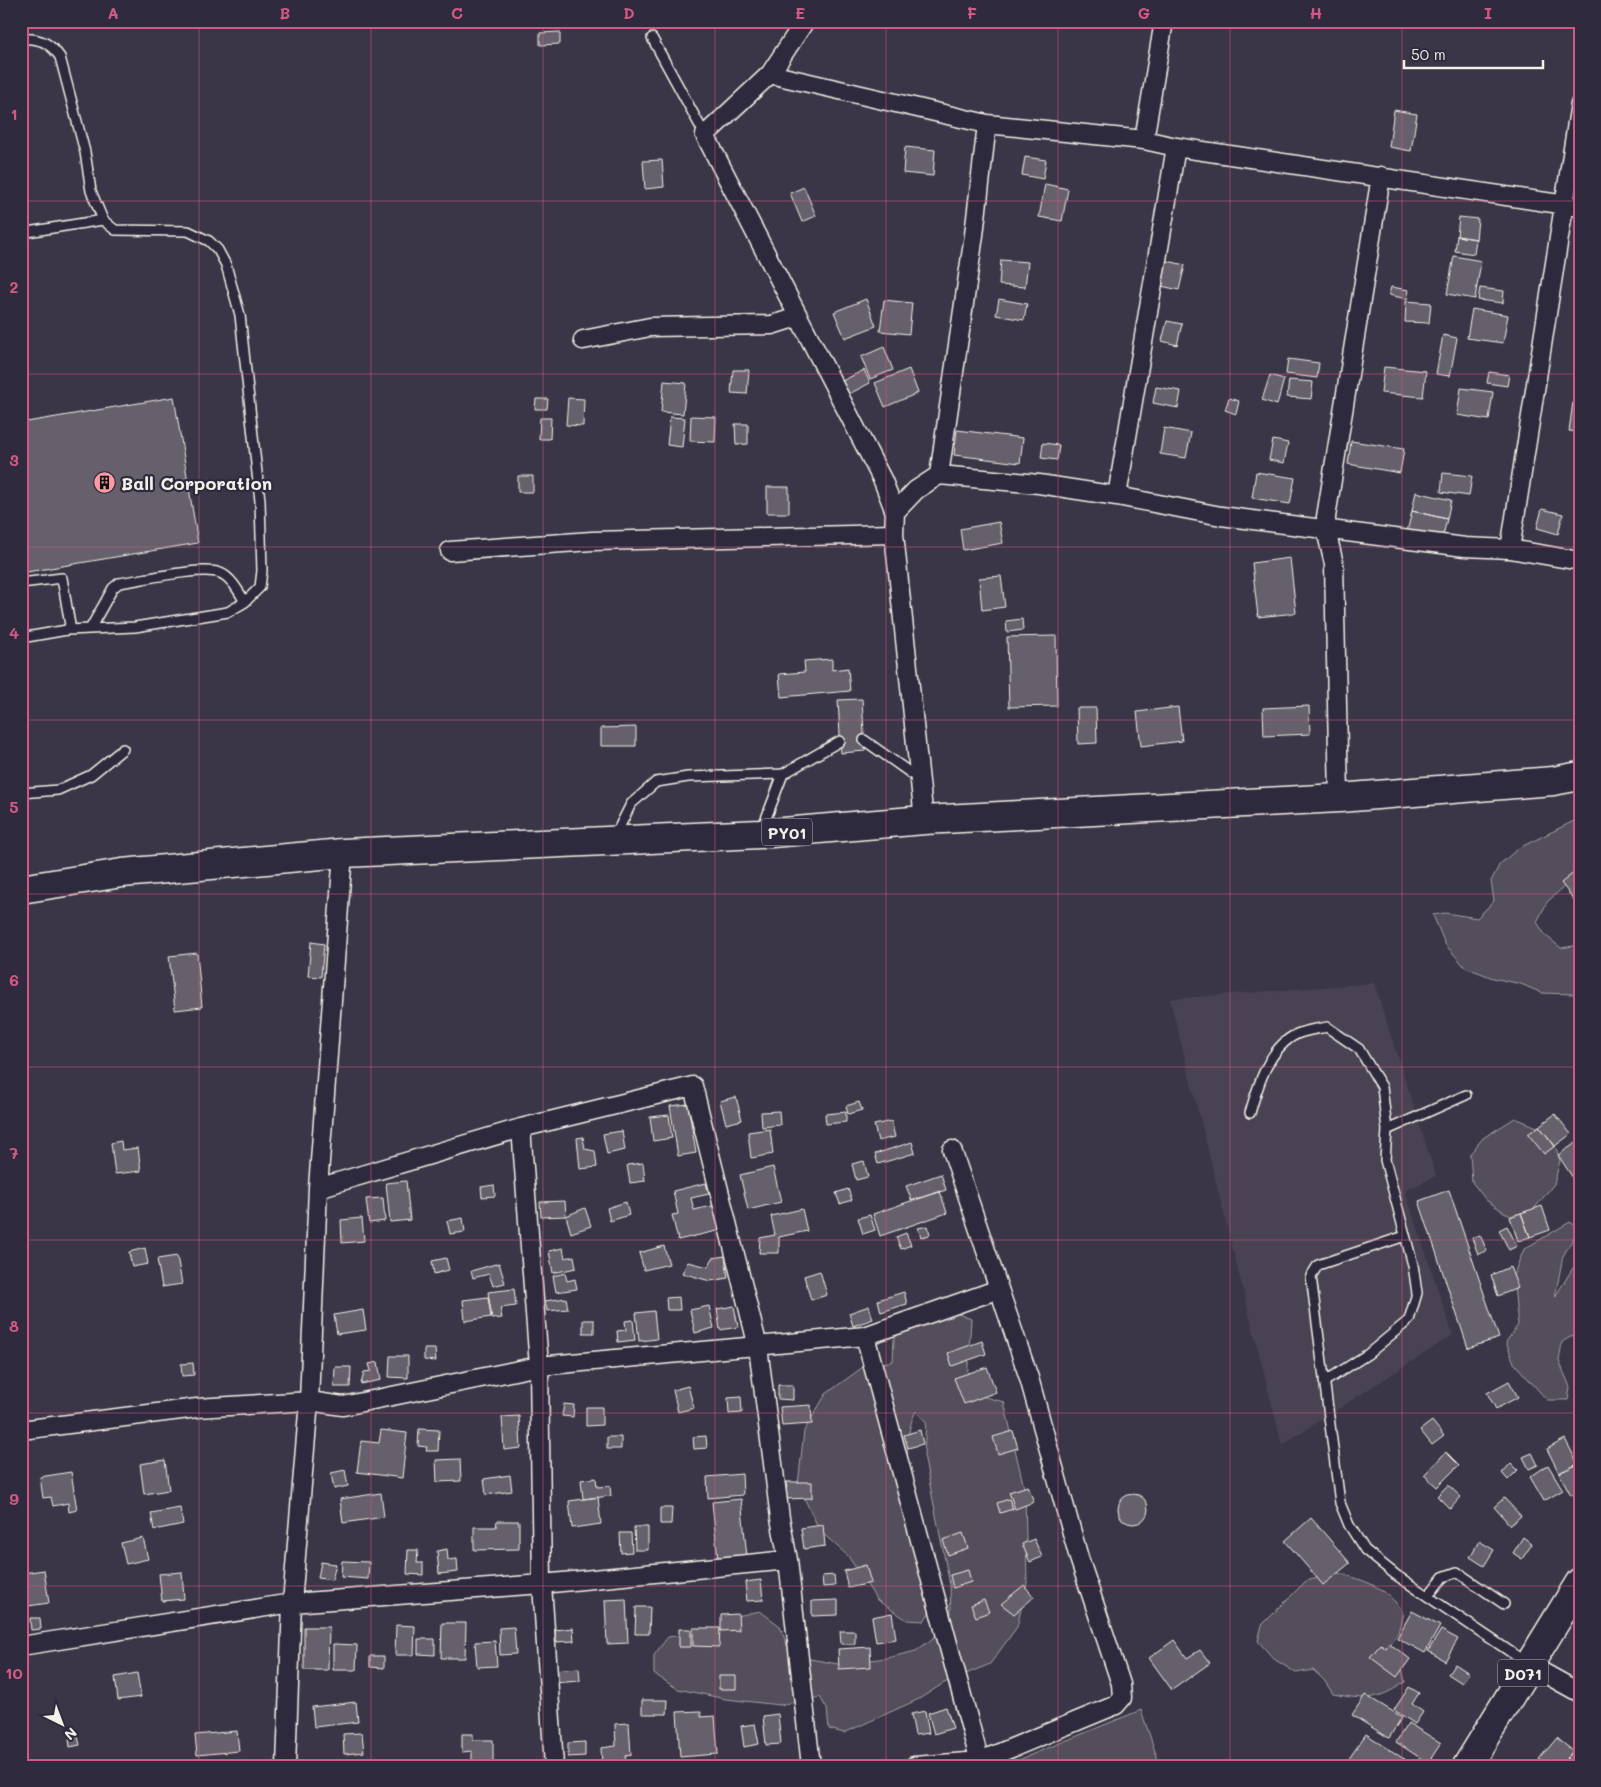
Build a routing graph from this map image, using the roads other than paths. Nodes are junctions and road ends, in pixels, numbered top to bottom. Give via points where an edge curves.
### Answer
1 (804, 21) edge
2 (1164, 21) edge
3 (652, 38) dead end
4 (21, 39) edge
5 (770, 74) junction
6 (1580, 104) edge
7 (988, 124) junction
8 (705, 136) junction
9 (1144, 140) junction
10 (1176, 147) junction
11 (1381, 176) junction
12 (1572, 206) edge
13 (103, 220) junction
14 (21, 232) edge
15 (797, 317) junction
16 (583, 340) dead end
17 (939, 475) junction
18 (1117, 496) junction
19 (895, 512) junction
20 (1326, 530) junction
21 (894, 534) junction
22 (1510, 549) junction
23 (450, 551) dead end
24 (1580, 561) edge
25 (21, 583) edge
26 (245, 602) junction
27 (90, 629) junction
28 (67, 630) junction
29 (21, 638) edge
30 (864, 740) dead end
31 (840, 741) dead end
32 (123, 748) dead end
33 (783, 774) junction
34 (1580, 776) edge
35 (919, 779) junction
36 (1553, 781) junction
37 (1580, 783) edge
38 (21, 793) edge
39 (1339, 798) junction
40 (924, 820) junction
41 (760, 834) junction
42 (613, 839) junction
43 (343, 853) junction
44 (21, 889) edge
45 (1466, 1095) dead end
46 (1250, 1112) dead end
47 (521, 1128) junction
48 (1387, 1130) junction
49 (952, 1150) dead end
50 (318, 1188) junction
51 (1405, 1236) junction
52 (999, 1289) junction
53 (865, 1336) junction
54 (758, 1347) junction
55 (539, 1366) junction
56 (1324, 1382) junction
57 (309, 1401) junction
58 (21, 1430) edge
59 (788, 1560) junction
60 (1580, 1582) edge
61 (542, 1584) junction
62 (1428, 1596) junction
63 (292, 1603) junction
64 (1504, 1604) dead end
65 (21, 1646) edge
66 (1528, 1664) junction
67 (1580, 1693) edge
68 (981, 1763) edge
69 (286, 1766) edge
70 (554, 1766) edge
71 (811, 1766) edge
72 (914, 1766) edge
73 (1467, 1766) edge

1 - 5 street
2 - 9 street
3 - 8 lane
4 - 13 lane via 36,37 60,57 92,191
5 - 7 street
5 - 8 street
6 - 12 street
7 - 9 street
7 - 17 street
8 - 15 street
9 - 10 street
10 - 11 street
10 - 18 street
11 - 12 street
11 - 20 street
12 - 22 street
13 - 14 lane
13 - 26 lane via 115,230 188,231 209,241 226,265 240,315 260,501 260,586
15 - 16 street via 772,325 650,327
15 - 19 street via 883,481
17 - 18 street via 1039,484
17 - 19 street via 916,490
18 - 20 street via 1221,516
19 - 21 street
20 - 22 street via 1465,547
20 - 39 street via 1334,564
21 - 23 street via 592,541
21 - 35 street
22 - 24 street
25 - 28 lane via 62,578 70,625
26 - 27 lane via 218,614 135,627
26 - 27 lane via 230,580 220,573 205,571 120,583 113,588
27 - 28 lane
28 - 29 lane
30 - 35 lane
31 - 33 lane
32 - 38 lane via 91,775 58,790
33 - 41 lane
33 - 42 lane via 688,777 656,782 631,804
34 - 36 main road, PY01
35 - 40 street
36 - 37 main road, PY01
36 - 39 main road, PY01
39 - 40 main road, PY01
40 - 41 main road, PY01
41 - 42 main road, PY01
42 - 43 main road, PY01
43 - 44 main road, PY01 via 122,873
43 - 50 street
45 - 48 lane
46 - 48 lane via 1274,1052 1296,1034 1328,1027 1359,1049 1382,1087
47 - 50 street
47 - 54 street via 693,1086
47 - 55 street
48 - 51 lane via 1385,1160
49 - 52 street
50 - 57 street
51 - 56 lane via 1413,1264 1416,1293 1409,1320 1368,1354
51 - 56 lane via 1318,1265 1313,1271 1311,1284
52 - 53 street
52 - 68 street via 1030,1378 1079,1558 1121,1684 1122,1698 1116,1705
53 - 54 street
53 - 68 street
54 - 55 street
54 - 59 street
55 - 57 street via 343,1406
55 - 61 street
56 - 62 lane via 1340,1503 1349,1525 1365,1550
57 - 58 street via 197,1408
57 - 63 street
59 - 61 street
59 - 71 street
60 - 66 main road, D071
61 - 63 street
61 - 70 street
62 - 64 lane via 1444,1577 1457,1572
62 - 66 lane
63 - 65 street
63 - 69 street
66 - 67 street
66 - 73 main road, D071
68 - 72 street

